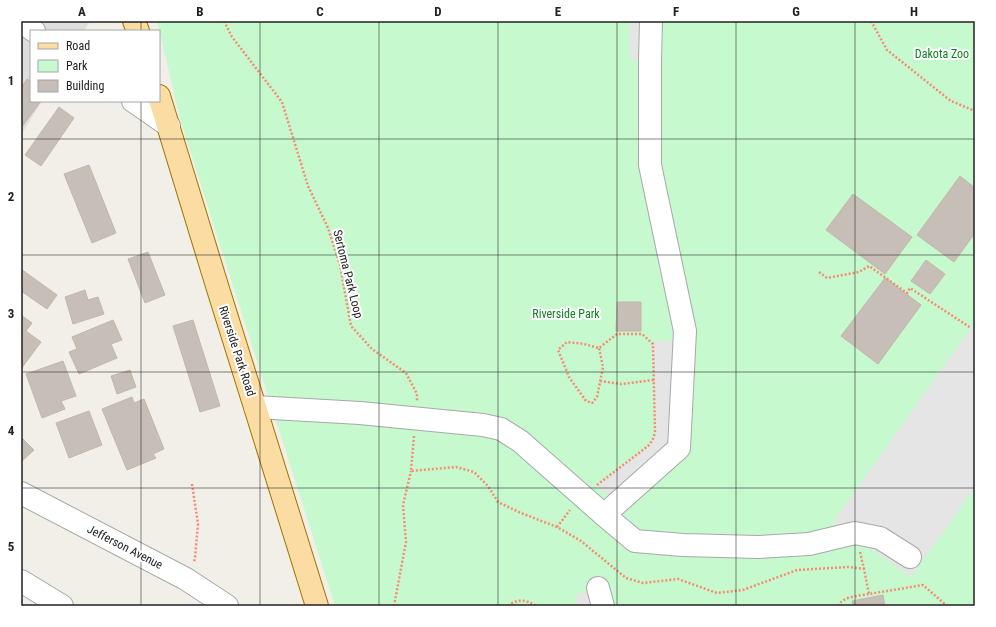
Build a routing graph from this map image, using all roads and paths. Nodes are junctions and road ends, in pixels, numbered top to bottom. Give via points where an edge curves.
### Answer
1 (224, 21) edge
2 (650, 21) edge
3 (871, 21) edge
4 (21, 22) edge
5 (33, 30) edge
6 (160, 99) edge
7 (134, 102) edge
8 (975, 111) edge
9 (169, 126) junction
10 (819, 272) dead end
11 (971, 328) dead end
12 (598, 348) junction
13 (654, 380) junction
14 (600, 381) junction
15 (255, 407) junction
16 (416, 418) junction
17 (411, 471) junction
18 (192, 484) dead end
19 (21, 493) edge
20 (582, 496) junction
21 (604, 515) junction
22 (557, 527) junction
23 (910, 557) dead end
24 (186, 578) junction
25 (21, 581) edge
26 (869, 594) junction
27 (62, 606) edge
28 (227, 606) edge
29 (317, 606) edge
30 (394, 606) edge
31 (508, 606) edge
32 (536, 606) edge
33 (838, 606) edge
34 (947, 606) edge

1 - 16 path, Sertoma Park Loop via 232,37 282,102 308,186 328,228 340,265 352,326 372,349 406,373 417,394
2 - 21 street via 650,165 685,331 679,448
3 - 8 path via 887,50 951,101
4 - 5 street
6 - 9 main road, Riverside Park Road
7 - 9 street
9 - 15 main road, Riverside Park Road
10 - 11 path via 827,278 859,272 868,266 907,293 910,288
12 - 13 path via 617,334 642,334 653,344
12 - 14 path via 603,367
12 - 14 path via 566,342 558,350 569,377 586,401 592,403 597,397
13 - 14 path via 621,384
13 - 20 path via 655,433 652,441
15 - 16 street
15 - 29 main road, Riverside Park Road
16 - 17 path, Sertoma Park Loop
16 - 20 street via 501,429 520,440
17 - 22 path via 456,467 474,472 488,486 498,502
17 - 30 path, Sertoma Park Loop via 403,505 406,542
18 - 24 path via 198,524 195,558
19 - 24 street, Jefferson Avenue
20 - 21 street
20 - 22 path
21 - 23 street via 635,541 758,547 809,544 855,533 880,538
22 - 26 path via 581,541 626,578 642,583 678,579 717,594 744,590 797,570 848,567 864,569
24 - 28 street, Jefferson Avenue
25 - 27 street
26 - 33 path via 850,597
26 - 34 path via 923,585
31 - 32 path via 521,600

